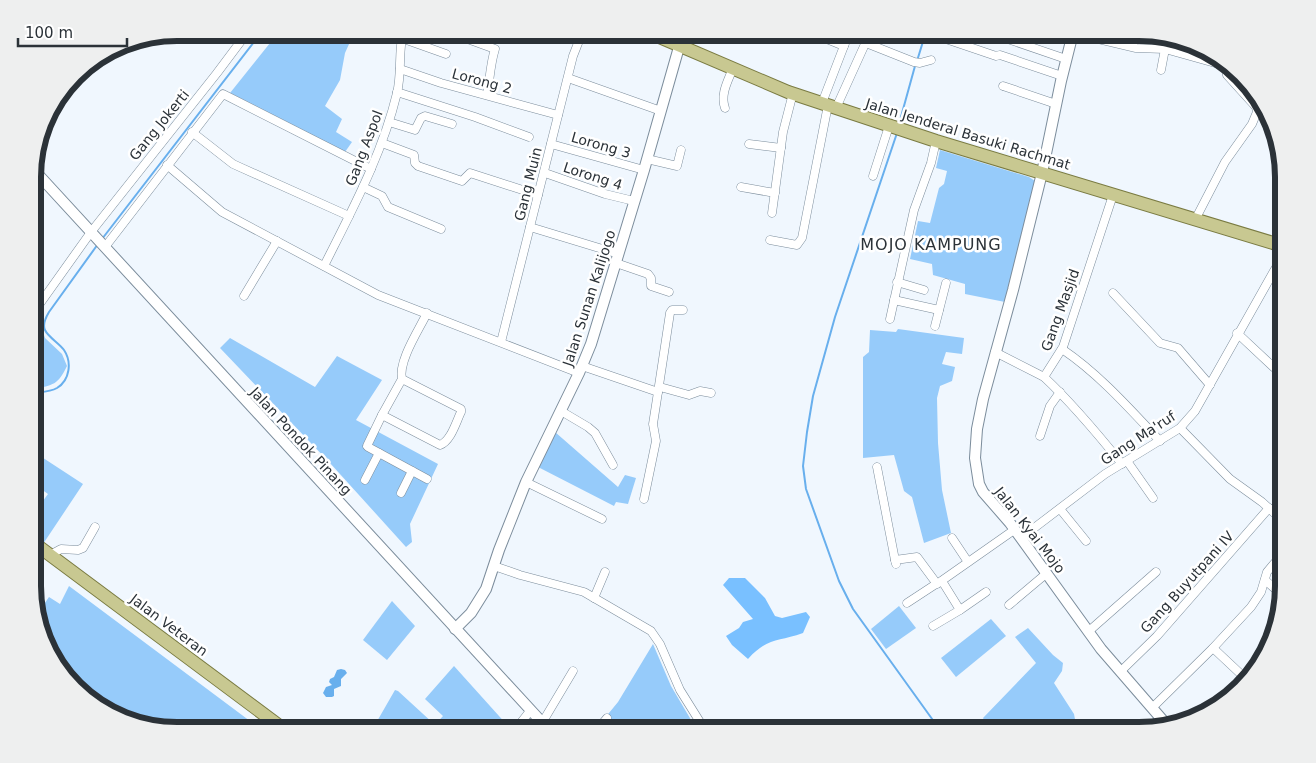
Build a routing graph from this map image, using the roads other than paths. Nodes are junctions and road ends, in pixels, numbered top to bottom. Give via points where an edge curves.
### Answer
1 (240, 41) edge
2 (401, 41) edge
3 (416, 41) edge
4 (474, 41) edge
5 (579, 41) edge
6 (681, 41) edge
7 (687, 41) edge
8 (833, 41) edge
9 (846, 41) edge
10 (954, 41) edge
11 (1016, 41) edge
12 (1071, 41) edge
13 (1107, 41) edge
14 (866, 43) joint
15 (844, 46) junction
16 (1166, 49) junction
17 (446, 54) dead end
18 (1066, 58) junction
19 (931, 60) dead end
20 (1212, 62) edge
21 (733, 68) junction
22 (400, 69) junction
23 (1161, 70) dead end
24 (1227, 73) edge
25 (1062, 76) junction
26 (568, 78) junction
27 (1003, 86) dead end
28 (397, 92) junction
29 (792, 94) junction
30 (486, 95) junction
31 (1056, 104) junction
32 (829, 105) junction
33 (1255, 106) edge
34 (725, 108) dead end
35 (1256, 108) edge
36 (661, 112) junction
37 (558, 116) junction
38 (389, 122) junction
39 (452, 124) dead end
40 (894, 127) junction
41 (192, 132) junction
42 (529, 137) dead end
43 (936, 141) junction
44 (382, 143) junction
45 (551, 144) junction
46 (749, 144) dead end
47 (781, 148) junction
48 (681, 150) dead end
49 (647, 159) junction
50 (167, 165) junction
51 (371, 169) junction
52 (644, 170) junction
53 (545, 173) junction
54 (1042, 173) junction
55 (873, 176) dead end
56 (41, 178) edge
57 (364, 187) junction
58 (741, 188) dead end
59 (774, 193) junction
60 (538, 195) junction
61 (1113, 195) junction
62 (634, 201) junction
63 (772, 214) dead end
64 (348, 216) junction
65 (1195, 220) junction
66 (530, 227) junction
67 (441, 229) dead end
68 (94, 235) junction
69 (770, 240) dead end
70 (277, 242) junction
71 (1274, 243) edge
72 (104, 247) junction
73 (617, 258) junction
74 (324, 266) junction
75 (1274, 271) edge
76 (897, 282) junction
77 (946, 282) dead end
78 (924, 290) dead end
79 (669, 292) dead end
80 (1113, 293) dead end
81 (244, 296) dead end
82 (894, 300) junction
83 (41, 303) edge
84 (683, 310) dead end
85 (939, 310) junction
86 (427, 314) junction
87 (890, 319) dead end
88 (935, 326) dead end
89 (1238, 333) junction
90 (501, 342) junction
91 (1062, 349) junction
92 (995, 352) junction
93 (1274, 367) edge
94 (581, 369) junction
95 (1044, 377) junction
96 (402, 379) junction
97 (1210, 385) junction
98 (659, 390) junction
99 (1060, 392) junction
100 (710, 393) dead end
101 (561, 411) junction
102 (382, 415) junction
103 (1180, 428) junction
104 (1040, 436) dead end
105 (1160, 441) junction
106 (379, 453) junction
107 (1124, 462) junction
108 (613, 465) dead end
109 (877, 467) dead end
110 (412, 471) junction
111 (427, 479) dead end
112 (365, 480) dead end
113 (526, 482) junction
114 (401, 493) dead end
115 (1153, 498) dead end
116 (644, 499) dead end
117 (1269, 508) junction
118 (1060, 509) junction
119 (1274, 513) edge
120 (602, 519) dead end
121 (95, 527) dead end
122 (1014, 530) junction
123 (952, 538) dead end
124 (1021, 538) junction
125 (1086, 541) dead end
126 (41, 549) edge
127 (50, 556) junction
128 (41, 557) edge
129 (968, 562) junction
130 (1274, 564) edge
131 (494, 566) junction
132 (605, 572) dead end
133 (1156, 572) dead end
134 (1047, 573) junction
135 (1265, 580) junction
136 (939, 582) junction
137 (1274, 588) edge
138 (986, 592) dead end
139 (594, 598) junction
140 (907, 603) dead end
141 (1009, 605) dead end
142 (960, 610) junction
143 (933, 626) dead end
144 (455, 628) junction
145 (1089, 631) junction
146 (1213, 648) junction
147 (573, 671) dead end
148 (1121, 671) junction
149 (1241, 675) edge
150 (1152, 708) junction
151 (530, 711) junction
152 (607, 718) dead end
153 (1162, 719) edge
154 (700, 721) edge
155 (262, 722) edge
156 (274, 722) edge
157 (521, 722) edge
158 (540, 722) edge
159 (548, 722) edge
160 (604, 722) edge

1 - 68 street, Gang Jokerti
2 - 22 street, Gang Aspol
3 - 17 street
4 - 30 street via 495,49
5 - 26 street, Gang Muin
6 - 36 street, Jalan Sunan Kalijogo
7 - 21 main road, Jalan Jenderal Basuki Rachmat
8 - 15 street
9 - 15 street
10 - 25 street
11 - 18 street
12 - 18 street, Jalan Kyai Mojo
13 - 16 street via 1136,48
14 - 19 street via 917,62
14 - 32 street
15 - 32 street
16 - 20 street
16 - 23 street
18 - 25 street, Jalan Kyai Mojo
21 - 29 main road, Jalan Jenderal Basuki Rachmat
21 - 34 street via 722,94
22 - 28 street, Gang Aspol
22 - 30 street, Lorong 2
24 - 33 street
25 - 31 street, Jalan Kyai Mojo
26 - 36 street
26 - 37 street, Gang Muin
27 - 31 street
28 - 38 street, Gang Aspol
28 - 42 street
29 - 32 main road, Jalan Jenderal Basuki Rachmat
29 - 47 street
30 - 37 street, Lorong 2
31 - 54 street, Jalan Kyai Mojo
32 - 40 main road, Jalan Jenderal Basuki Rachmat
32 - 69 street via 802,238 797,245
35 - 65 street via 1252,124 1225,162
36 - 49 street, Jalan Sunan Kalijogo
37 - 45 street, Gang Muin
38 - 39 street via 415,130 421,118 426,116
38 - 44 street, Gang Aspol
40 - 43 main road, Jalan Jenderal Basuki Rachmat
40 - 55 street
41 - 50 street
41 - 51 street via 223,94
41 - 64 street via 233,164
43 - 54 main road, Jalan Jenderal Basuki Rachmat
43 - 76 street via 914,210
44 - 51 street, Gang Aspol
44 - 60 street via 414,154 418,166 462,181 470,174
45 - 52 street, Lorong 3
45 - 53 street, Gang Muin
46 - 47 street
47 - 59 street
48 - 49 street via 676,166
49 - 52 street, Jalan Sunan Kalijogo
50 - 70 street via 222,212
50 - 72 street
51 - 57 street, Gang Aspol
52 - 62 street, Jalan Sunan Kalijogo
53 - 60 street, Gang Muin
53 - 62 street, Lorong 4
54 - 61 main road, Jalan Jenderal Basuki Rachmat
54 - 92 street, Jalan Kyai Mojo
56 - 68 street, Jalan Pondok Pinang
57 - 64 street, Gang Aspol
57 - 67 street via 382,196 388,207
58 - 59 street
59 - 63 street
60 - 66 street, Gang Muin
61 - 65 main road, Jalan Jenderal Basuki Rachmat
61 - 91 street, Gang Masjid
62 - 73 street, Jalan Sunan Kalijogo
64 - 74 street, Gang Aspol
65 - 71 main road, Jalan Jenderal Basuki Rachmat
66 - 73 street
66 - 90 street, Gang Muin
68 - 72 street, Jalan Pondok Pinang
68 - 83 street, Gang Jokerti
70 - 74 street
70 - 81 street
72 - 144 street, Jalan Pondok Pinang
73 - 79 street via 648,274 651,286
73 - 94 street, Jalan Sunan Kalijogo
74 - 86 street via 378,295
75 - 89 street, Gang Ma'ruf
76 - 78 street
76 - 82 street
77 - 85 street
80 - 97 street via 1160,343 1178,348
82 - 85 street
82 - 87 street
84 - 98 street via 670,313
85 - 88 street
86 - 90 street
86 - 96 street via 402,362
89 - 93 street
89 - 97 street, Gang Ma'ruf
90 - 94 street
91 - 95 street, Gang Masjid
91 - 105 street via 1084,364
92 - 95 street
92 - 122 street, Jalan Kyai Mojo via 977,428 975,458 983,492
94 - 98 street
94 - 101 street, Jalan Sunan Kalijogo
95 - 99 street
96 - 102 street
96 - 102 street via 460,408 447,441 440,445
97 - 103 street, Gang Ma'ruf via 1195,411
98 - 100 street
98 - 116 street via 653,424 656,441
99 - 104 street via 1050,406
99 - 107 street
101 - 108 street via 595,433
101 - 113 street, Jalan Sunan Kalijogo
102 - 106 street via 367,446
103 - 105 street, Gang Ma'ruf
103 - 117 street via 1230,479
105 - 107 street, Gang Ma'ruf
106 - 110 street
106 - 112 street
107 - 115 street
107 - 118 street, Gang Ma'ruf
109 - 136 street via 896,562 917,557
110 - 111 street
110 - 114 street
113 - 120 street
113 - 131 street, Jalan Sunan Kalijogo
117 - 119 street
117 - 148 street, Gang Buyutpani IV via 1157,636
118 - 124 street, Gang Ma'ruf
118 - 125 street
121 - 127 street via 83,548 61,549
122 - 124 street, Jalan Kyai Mojo
122 - 129 street
123 - 129 street
124 - 134 street, Jalan Kyai Mojo
126 - 127 main road, Jalan Veteran
127 - 156 main road, Jalan Veteran
128 - 155 main road, Jalan Veteran
129 - 136 street
130 - 135 street
131 - 139 street via 571,587
131 - 144 street, Jalan Sunan Kalijogo via 478,604
132 - 139 street
133 - 145 street
134 - 141 street
134 - 145 street, Jalan Kyai Mojo
135 - 137 street
135 - 146 street via 1251,607
136 - 140 street
136 - 142 street
138 - 142 street
139 - 154 street via 651,631
142 - 143 street
144 - 151 street, Jalan Pondok Pinang
145 - 148 street, Jalan Kyai Mojo
146 - 149 street
146 - 150 street
147 - 159 street
148 - 150 street, Jalan Kyai Mojo
150 - 153 street, Jalan Kyai Mojo
151 - 157 street
151 - 158 street, Jalan Pondok Pinang
152 - 160 street

